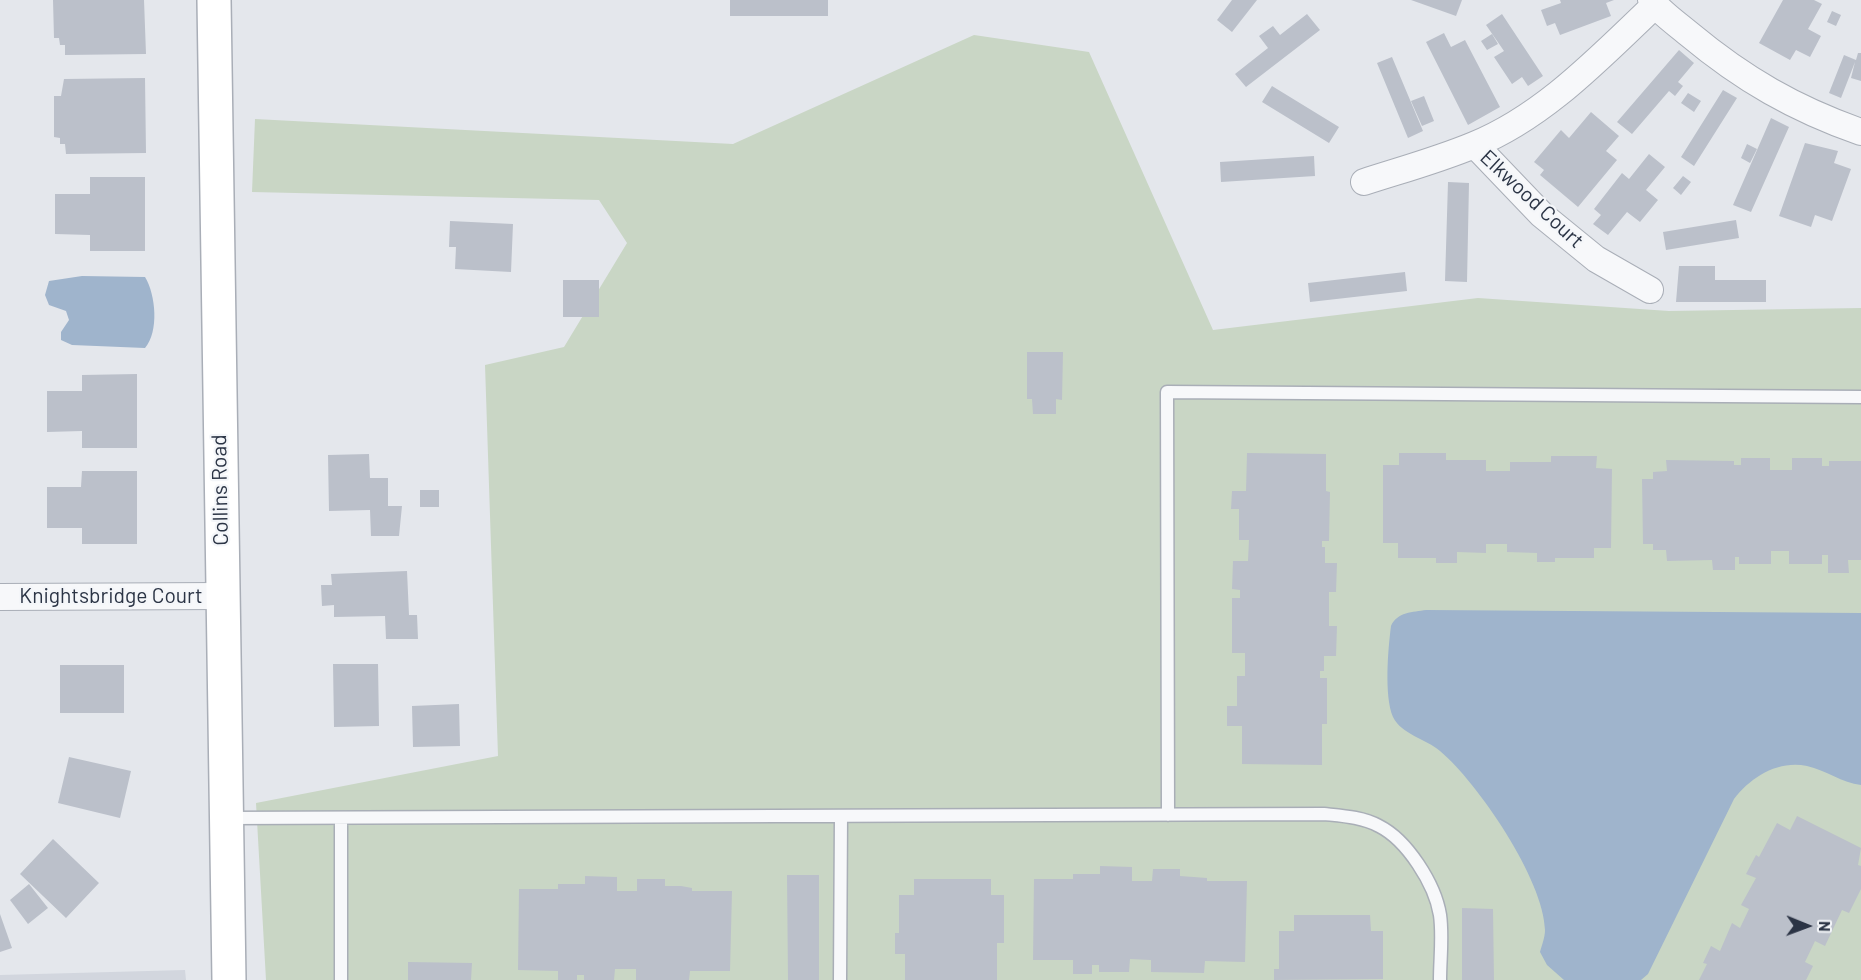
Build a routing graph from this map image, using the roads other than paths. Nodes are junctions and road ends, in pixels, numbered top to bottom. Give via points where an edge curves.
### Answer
1 (214, 0) edge
2 (1653, 3) edge
3 (1861, 132) edge
4 (1475, 145) junction
5 (1364, 182) dead end
6 (1650, 290) dead end
7 (1861, 397) edge
8 (222, 596) junction
9 (0, 597) edge
10 (1168, 815) junction
11 (841, 816) junction
12 (226, 818) junction
13 (341, 818) junction
14 (229, 980) edge
15 (341, 980) edge
16 (840, 980) edge
17 (1440, 980) edge

1 - 8 street, Collins Road
2 - 3 street via 1728,67 1827,120
2 - 4 street via 1572,84 1520,121
4 - 5 street
4 - 6 street, Elkwood Court via 1542,215 1596,259
7 - 10 lane via 1167,392
8 - 9 street, Knightsbridge Court
8 - 12 street, Collins Road
10 - 11 lane
10 - 17 lane via 1324,814 1353,817 1380,826 1406,850 1432,885 1440,915
11 - 13 lane
11 - 16 lane
12 - 13 lane
12 - 14 street, Collins Road
13 - 15 lane

